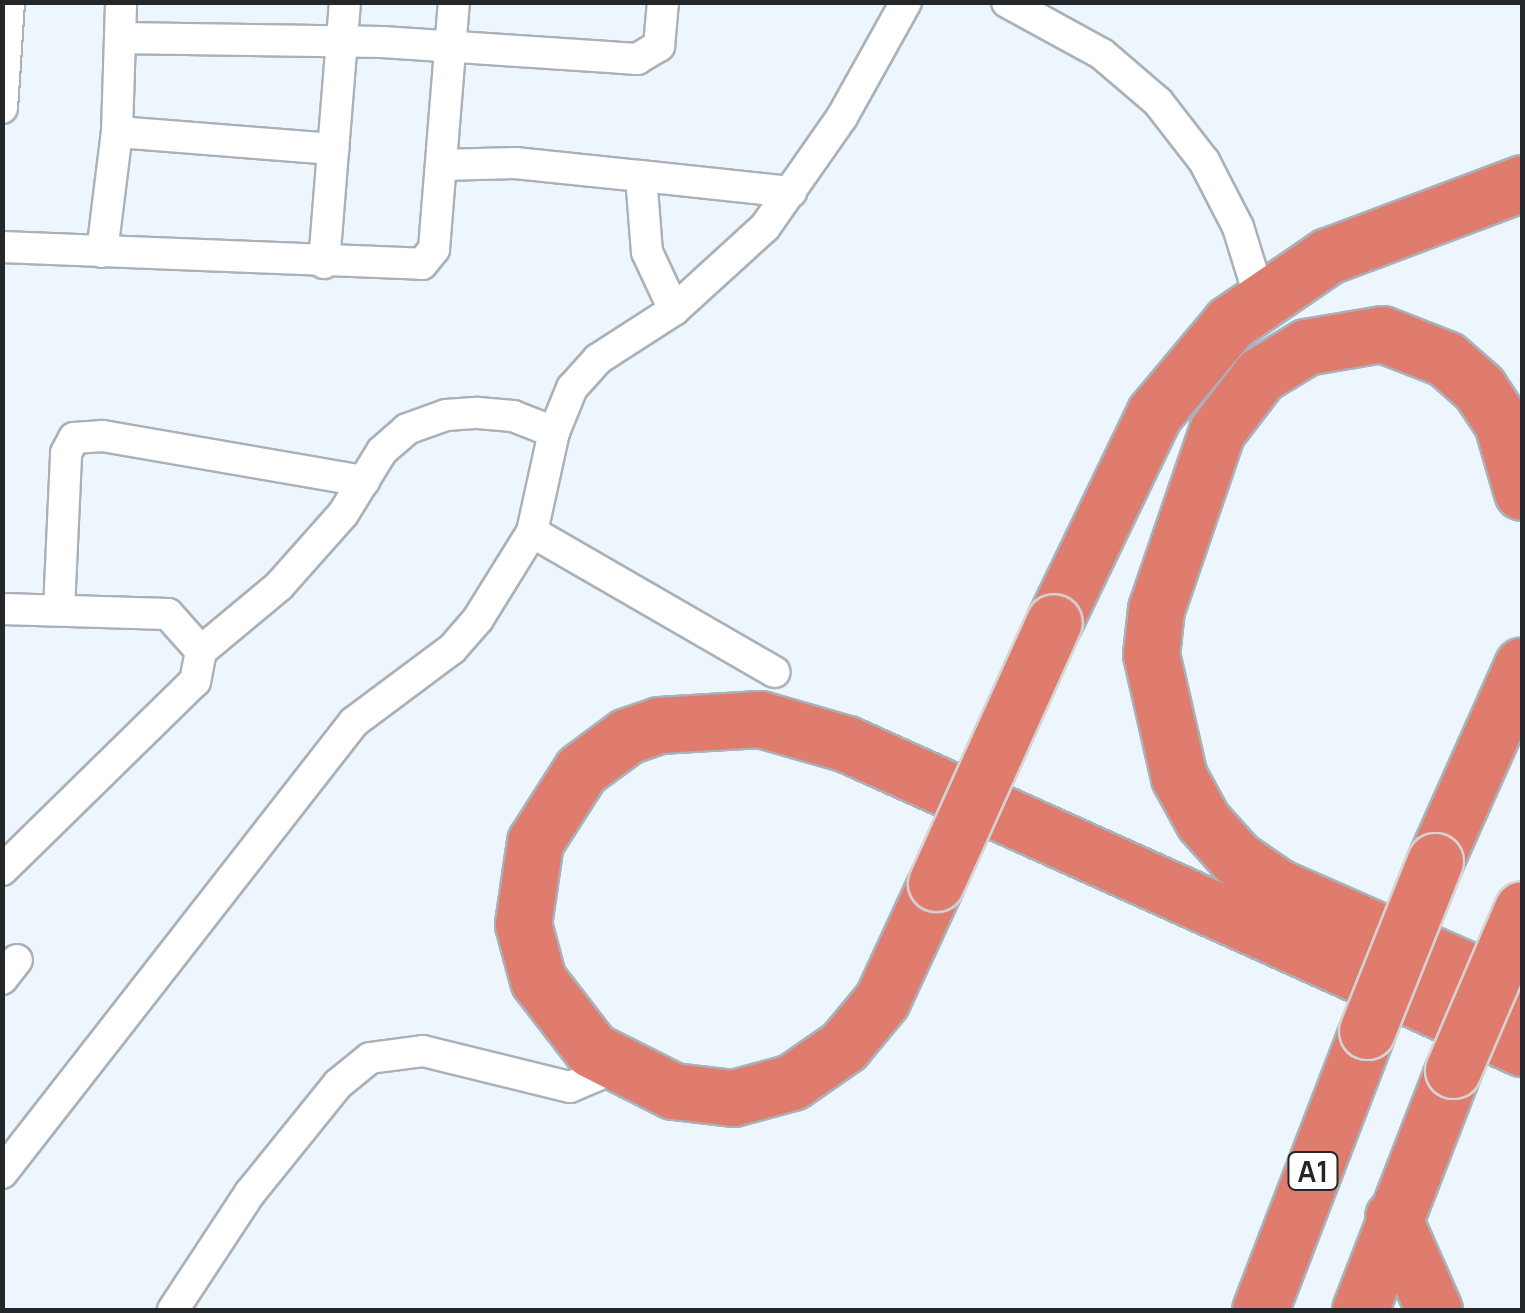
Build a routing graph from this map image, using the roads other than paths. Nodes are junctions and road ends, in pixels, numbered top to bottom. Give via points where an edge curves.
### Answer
1 (9, 2) edge
2 (120, 2) edge
3 (344, 2) edge
4 (454, 2) edge
5 (664, 2) edge
6 (906, 2) edge
7 (1007, 2) edge
8 (120, 38) junction
9 (342, 41) junction
10 (449, 48) junction
11 (2, 108) edge
12 (117, 132) junction
13 (333, 149) junction
14 (442, 165) junction
15 (641, 176) junction
16 (1522, 184) edge
17 (791, 192) junction
18 (2, 246) edge
19 (102, 252) junction
20 (324, 264) junction
21 (1260, 298) junction
22 (674, 310) junction
23 (554, 432) junction
24 (364, 481) junction
25 (1522, 492) edge
26 (532, 532) junction
27 (2, 608) edge
28 (59, 610) junction
29 (201, 651) junction
30 (1522, 666) edge
31 (774, 672) dead end
32 (2, 870) edge
33 (1522, 909) edge
34 (1385, 987) junction
35 (1522, 994) edge
36 (1522, 1048) edge
37 (616, 1067) junction
38 (2, 1173) edge
39 (1393, 1216) junction
40 (1369, 1302) edge
41 (173, 1310) edge
42 (1260, 1310) edge
43 (1434, 1310) edge

1 - 11 street
2 - 8 street
3 - 9 street
4 - 10 street
5 - 10 street via 659,46 637,59
6 - 17 street
7 - 21 street via 1102,54 1158,102 1204,161 1238,227
8 - 9 street
8 - 12 street
9 - 10 street
9 - 13 street
10 - 14 street
12 - 13 street
12 - 19 street
13 - 20 street
14 - 15 street via 515,163
14 - 20 street via 429,258 412,266
15 - 17 street
15 - 22 street via 647,252
16 - 21 highway via 1364,240
17 - 22 street via 765,227
18 - 19 street
19 - 20 street
21 - 37 highway, bridge via 1202,351 1154,414 882,1000 844,1046 763,1095 703,1097
22 - 23 street via 598,359 572,388
23 - 24 street via 512,416 446,415 407,430
23 - 26 street
24 - 28 street via 102,436 74,438 66,453
24 - 29 street via 279,586
25 - 34 highway via 1502,423 1464,374 1404,339 1331,339 1282,359 1228,410 1156,609 1151,654 1159,710 1179,777 1203,821
26 - 31 street
26 - 38 street via 511,574 452,649 354,722
27 - 28 street
28 - 29 street via 168,614
29 - 32 street via 194,681
30 - 34 highway, A1, bridge
33 - 39 highway, bridge
34 - 35 highway
34 - 36 highway
34 - 37 highway via 819,732 760,718 692,719 627,736 581,770 547,816 527,869 523,924 538,980 571,1029
34 - 42 highway, A1
37 - 41 street via 570,1086 442,1054 370,1058 338,1084 250,1193
39 - 40 highway
39 - 43 highway

